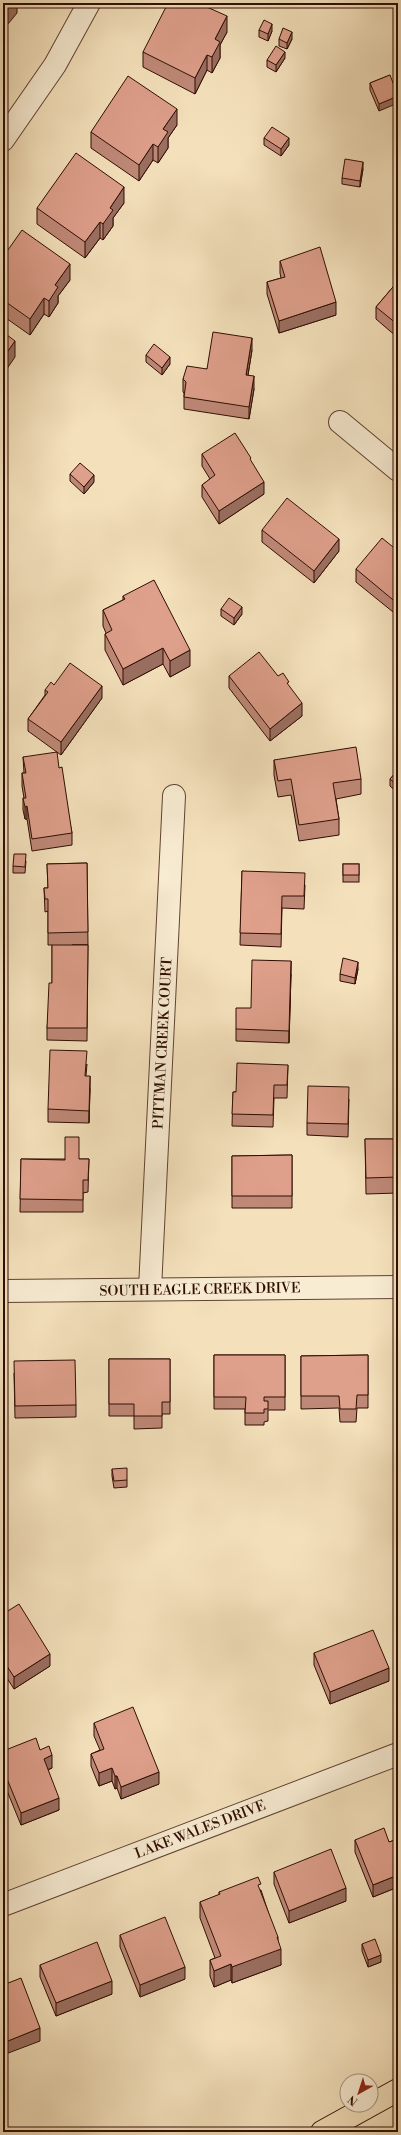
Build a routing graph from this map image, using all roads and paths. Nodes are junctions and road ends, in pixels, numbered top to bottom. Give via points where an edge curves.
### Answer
1 (89, 3) edge
2 (3, 140) edge
3 (340, 422) dead end
4 (398, 470) edge
5 (174, 796) dead end
6 (398, 1287) edge
7 (150, 1290) junction
8 (3, 1291) edge
9 (398, 1754) edge
10 (3, 1905) edge
11 (398, 2090) edge
12 (322, 2132) edge

1 - 2 street via 55,65
3 - 4 street
5 - 7 street, PITTMAN CREEK COURT
6 - 7 street, SOUTH EAGLE CREEK DRIVE
7 - 8 street, SOUTH EAGLE CREEK DRIVE
9 - 10 street, LAKE WALES DRIVE
11 - 12 main road

